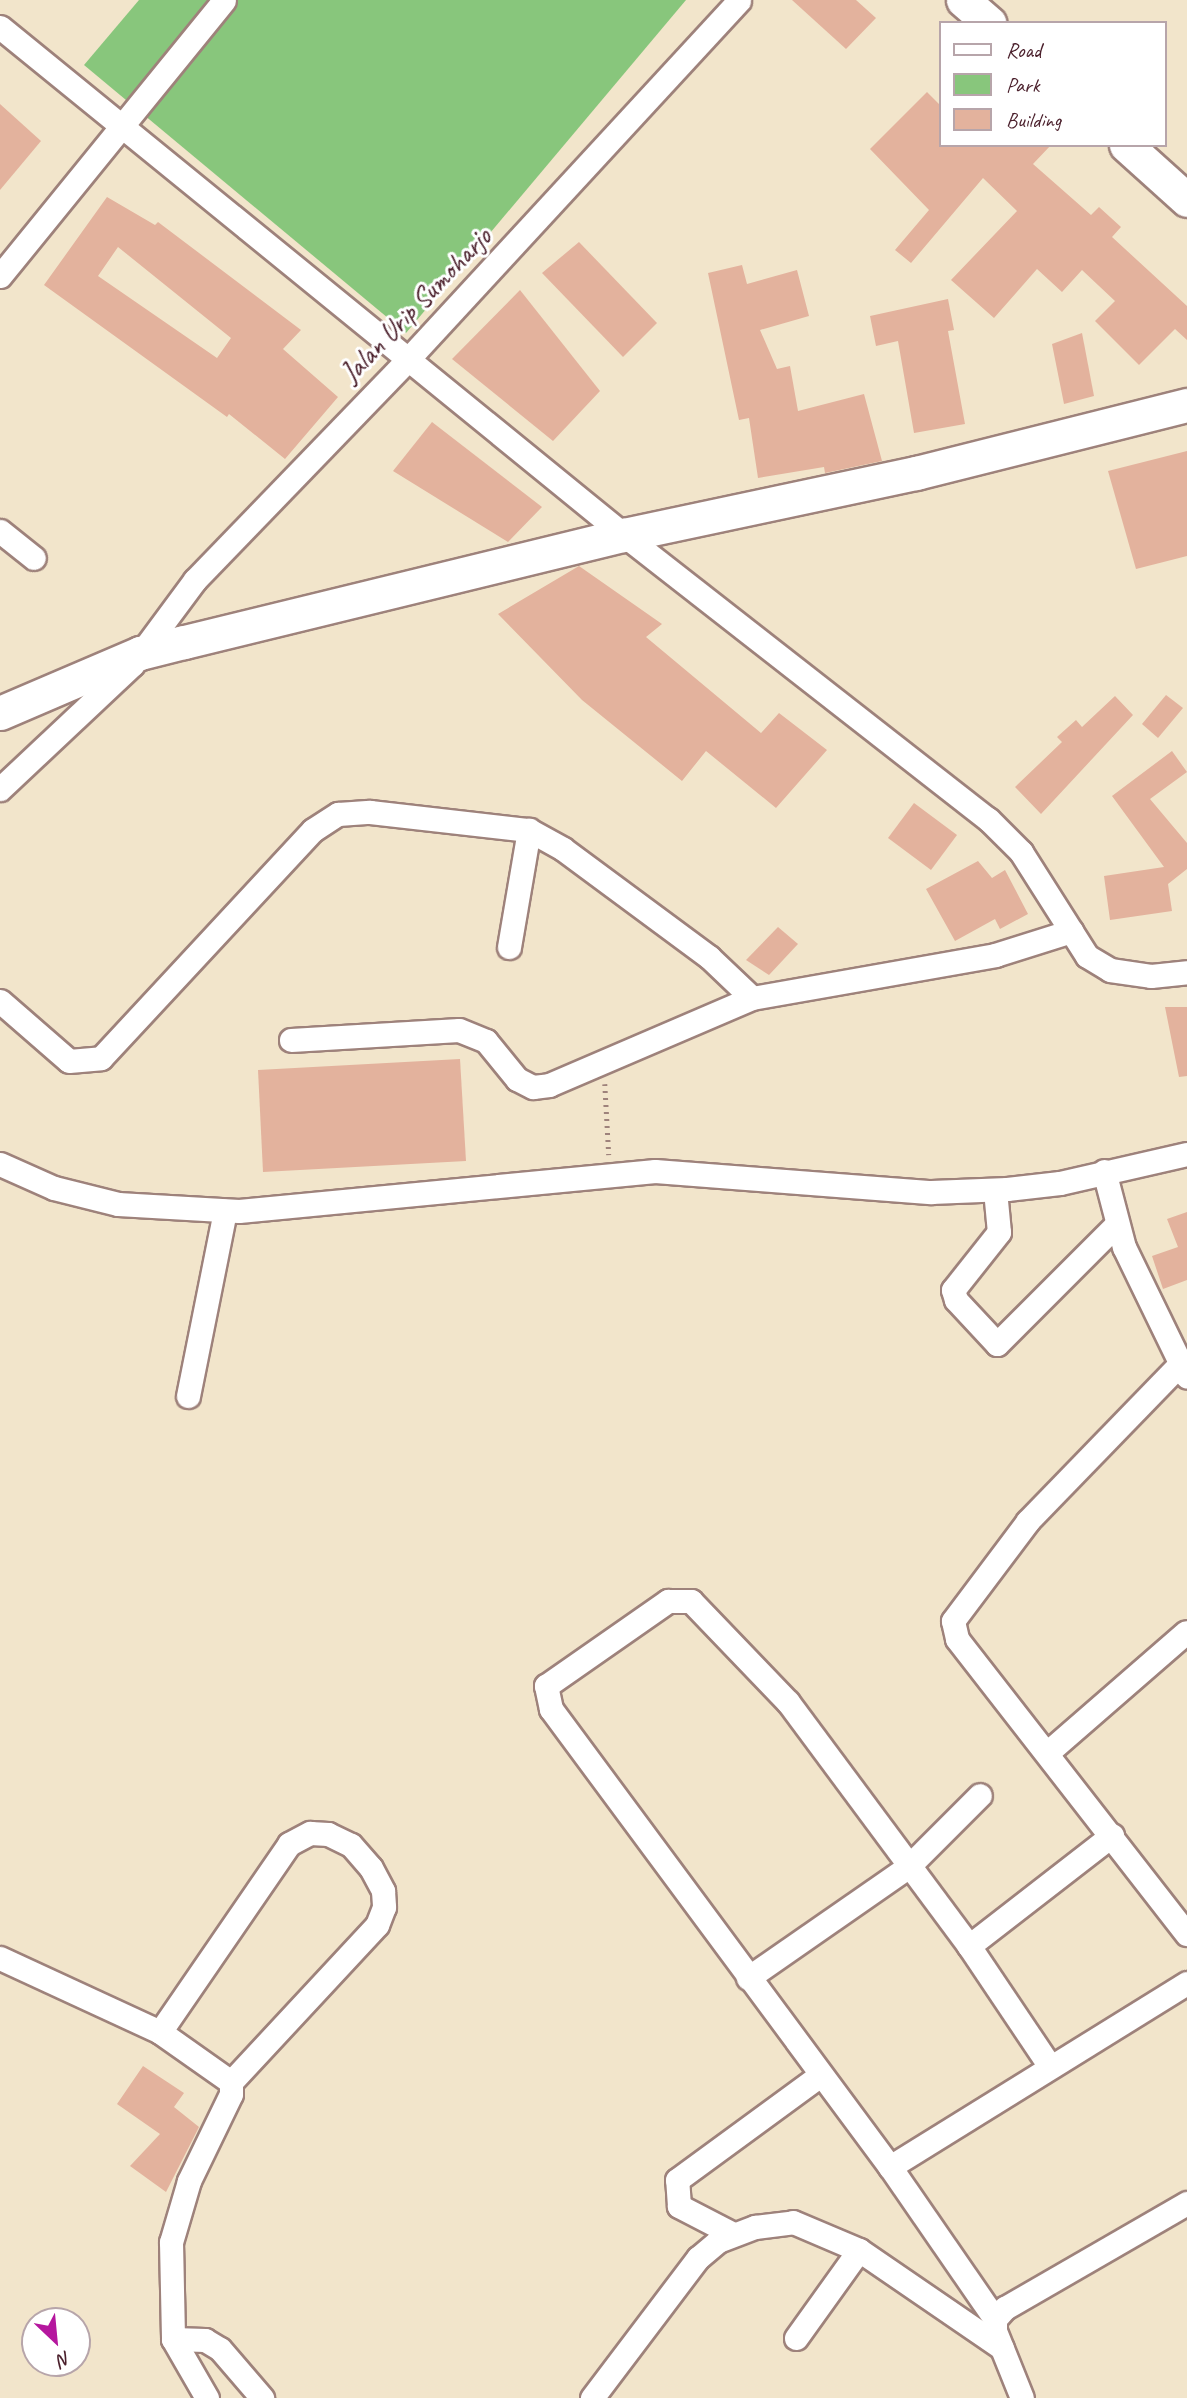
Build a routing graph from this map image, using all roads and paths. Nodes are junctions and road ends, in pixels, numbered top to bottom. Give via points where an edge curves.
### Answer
1 (224, 0) edge
2 (740, 0) edge
3 (963, 0) edge
4 (987, 21) edge
5 (0, 27) edge
6 (121, 126) junction
7 (1128, 147) edge
8 (1187, 200) edge
9 (0, 276) edge
10 (410, 357) junction
11 (1187, 405) edge
12 (0, 531) edge
13 (624, 535) junction
14 (34, 558) dead end
15 (140, 653) junction
16 (0, 713) edge
17 (0, 789) edge
18 (529, 830) junction
19 (1071, 931) junction
20 (509, 947) dead end
21 (1187, 972) edge
22 (752, 998) junction
23 (0, 1001) edge
24 (291, 1040) dead end
25 (603, 1062) junction
26 (1187, 1153) edge
27 (0, 1164) edge
28 (1104, 1171) junction
29 (611, 1174) junction
30 (995, 1190) junction
31 (225, 1211) junction
32 (1116, 1225) junction
33 (1184, 1370) edge
34 (188, 1396) dead end
35 (1186, 1632) edge
36 (1047, 1753) junction
37 (980, 1795) dead end
38 (1112, 1835) junction
39 (909, 1866) junction
40 (1187, 1934) edge
41 (970, 1946) junction
42 (0, 1958) edge
43 (748, 1978) junction
44 (1187, 1983) edge
45 (160, 2032) junction
46 (1049, 2065) junction
47 (819, 2076) junction
48 (231, 2082) junction
49 (890, 2167) junction
50 (1187, 2203) edge
51 (733, 2234) junction
52 (859, 2250) junction
53 (995, 2319) junction
54 (796, 2338) dead end
55 (173, 2339) junction
56 (1002, 2348) junction
57 (208, 2398) edge
58 (262, 2398) edge
59 (592, 2398) edge
60 (1022, 2398) edge

1 - 6 street
2 - 10 street, Jalan Urip Sumoharjo
3 - 4 highway
5 - 6 street
6 - 9 street
6 - 10 street
7 - 8 highway
10 - 13 street
10 - 15 street, Jalan Urip Sumoharjo via 195,580
11 - 13 highway via 916,473
12 - 14 street
13 - 15 highway
13 - 19 street via 988,819 1021,852
15 - 16 highway
15 - 17 street, Jalan Urip Sumoharjo
18 - 20 street
18 - 22 street via 668,925
18 - 23 street via 370,812 327,819 246,899 115,1048 88,1062 69,1061
19 - 21 street via 1087,956 1110,970 1151,976
19 - 22 street via 995,955
22 - 25 street
24 - 25 street via 459,1030 486,1041 517,1079 533,1087
25 - 29 path
26 - 28 street
27 - 31 street via 54,1188 118,1204
28 - 30 street via 1059,1183
28 - 32 street
29 - 30 street via 655,1171 931,1192
29 - 31 street
30 - 32 street via 999,1232 953,1290 956,1300 997,1344
31 - 34 street
32 - 33 street
33 - 36 street via 1028,1521 953,1621 957,1639
35 - 36 street
36 - 38 street
37 - 39 street
38 - 40 street
38 - 41 street
39 - 41 street
39 - 43 street
39 - 43 street via 788,1702 691,1601 668,1601 555,1675 546,1686 551,1709
41 - 46 street
42 - 45 street
43 - 47 street
44 - 46 street
45 - 48 street
45 - 48 street via 289,1844 310,1833 328,1834 351,1845 383,1891 384,1907 377,1925
46 - 49 street
47 - 49 street
47 - 51 street via 677,2180 679,2206
48 - 55 street via 231,2094 189,2181 171,2242
49 - 53 street
50 - 53 street via 1005,2308
51 - 52 street via 793,2222
51 - 59 street via 698,2258
52 - 54 street
52 - 56 street
53 - 56 street
55 - 57 street
55 - 58 street via 205,2340 220,2349
56 - 60 street

